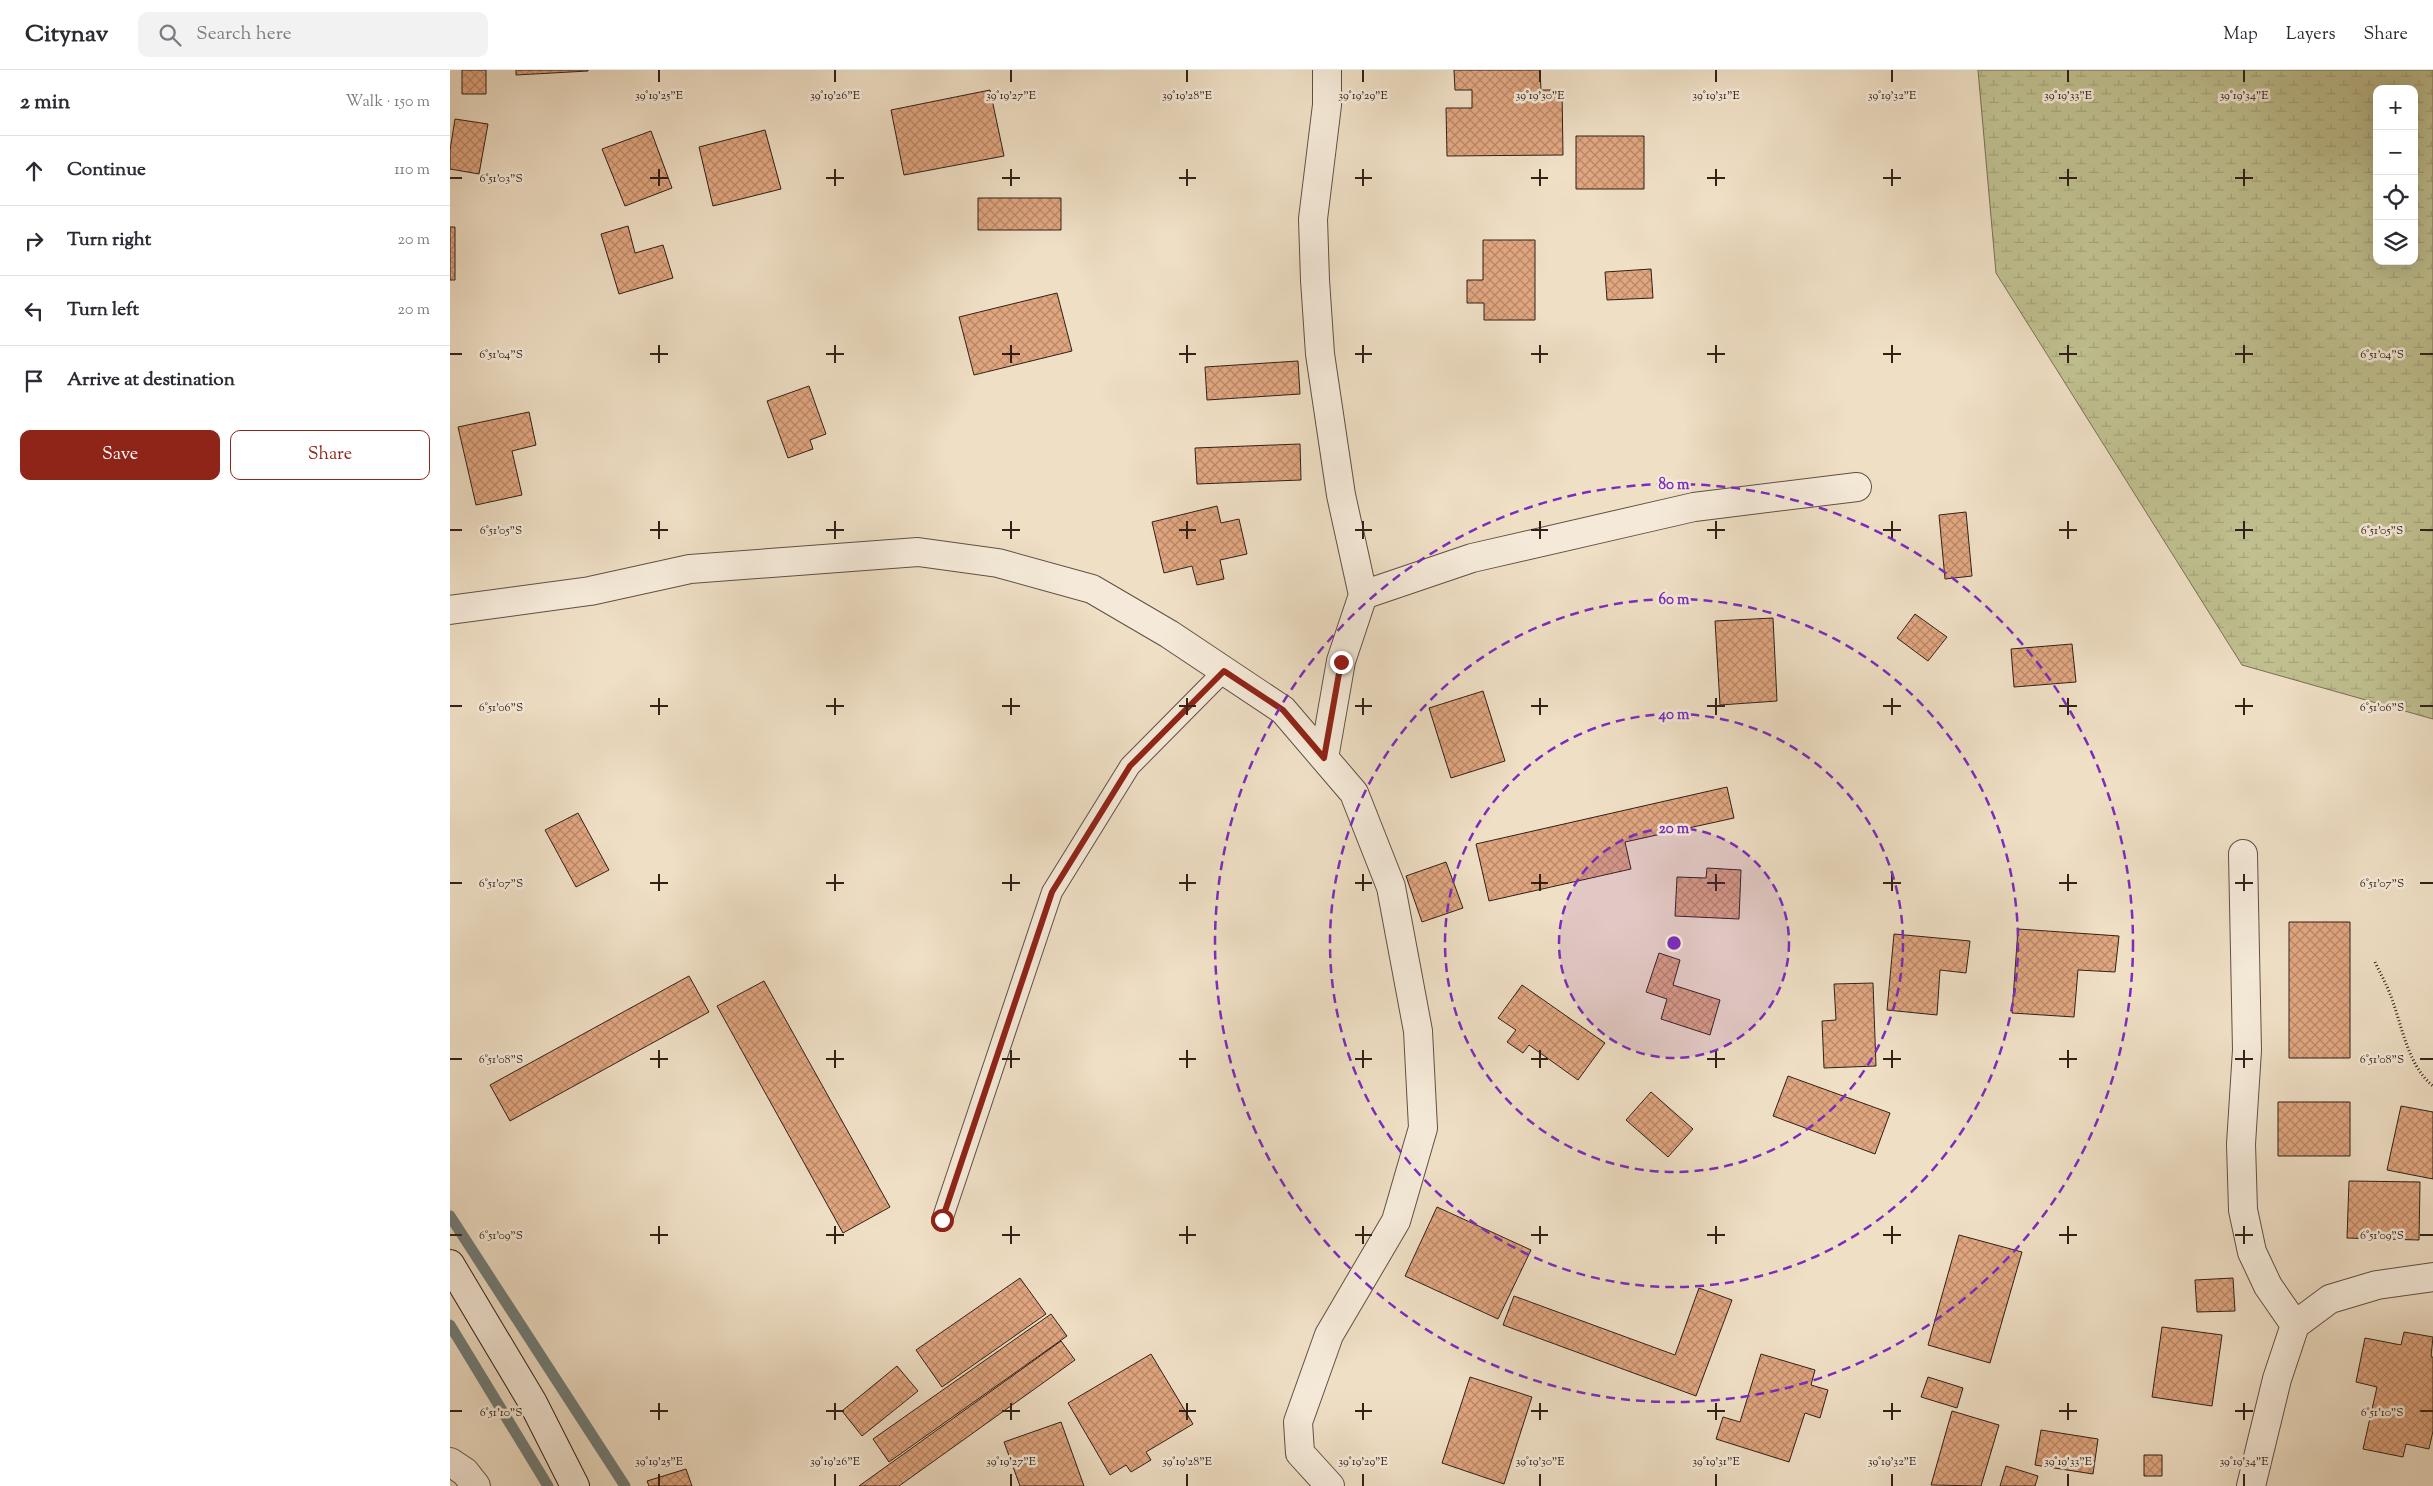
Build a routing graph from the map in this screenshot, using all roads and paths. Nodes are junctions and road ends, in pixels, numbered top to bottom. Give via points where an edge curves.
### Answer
1 (1327, 70) edge
2 (1857, 487) dead end
3 (1363, 595) junction
4 (450, 610) edge
5 (1224, 671) junction
6 (1324, 758) junction
7 (2243, 854) dead end
8 (2375, 962) dead end
9 (2433, 1086) edge
10 (942, 1220) dead end
11 (450, 1264) edge
12 (2433, 1277) edge
13 (2296, 1324) junction
14 (450, 1462) edge
15 (476, 1486) edge
16 (575, 1486) edge
17 (1330, 1486) edge
18 (2251, 1486) edge

1 - 3 street via 1327,105 1313,219 1320,345 1341,495
2 - 3 street via 1694,507 1472,558
3 - 6 street via 1341,662
4 - 5 street via 590,591 690,570 918,552 998,562 1092,589
5 - 6 street via 1283,710
5 - 10 lane via 1130,766 1052,892
6 - 17 street via 1354,794 1391,887 1418,1031 1423,1128 1396,1221 1329,1335 1298,1422 1300,1453
7 - 13 street via 2247,1050 2241,1144 2244,1210 2252,1252 2268,1286
8 - 9 path via 2407,1045 2424,1078
11 - 16 street via 533,1403
12 - 13 street via 2377,1284 2330,1298
13 - 18 street via 2277,1379
14 - 15 street via 465,1472

